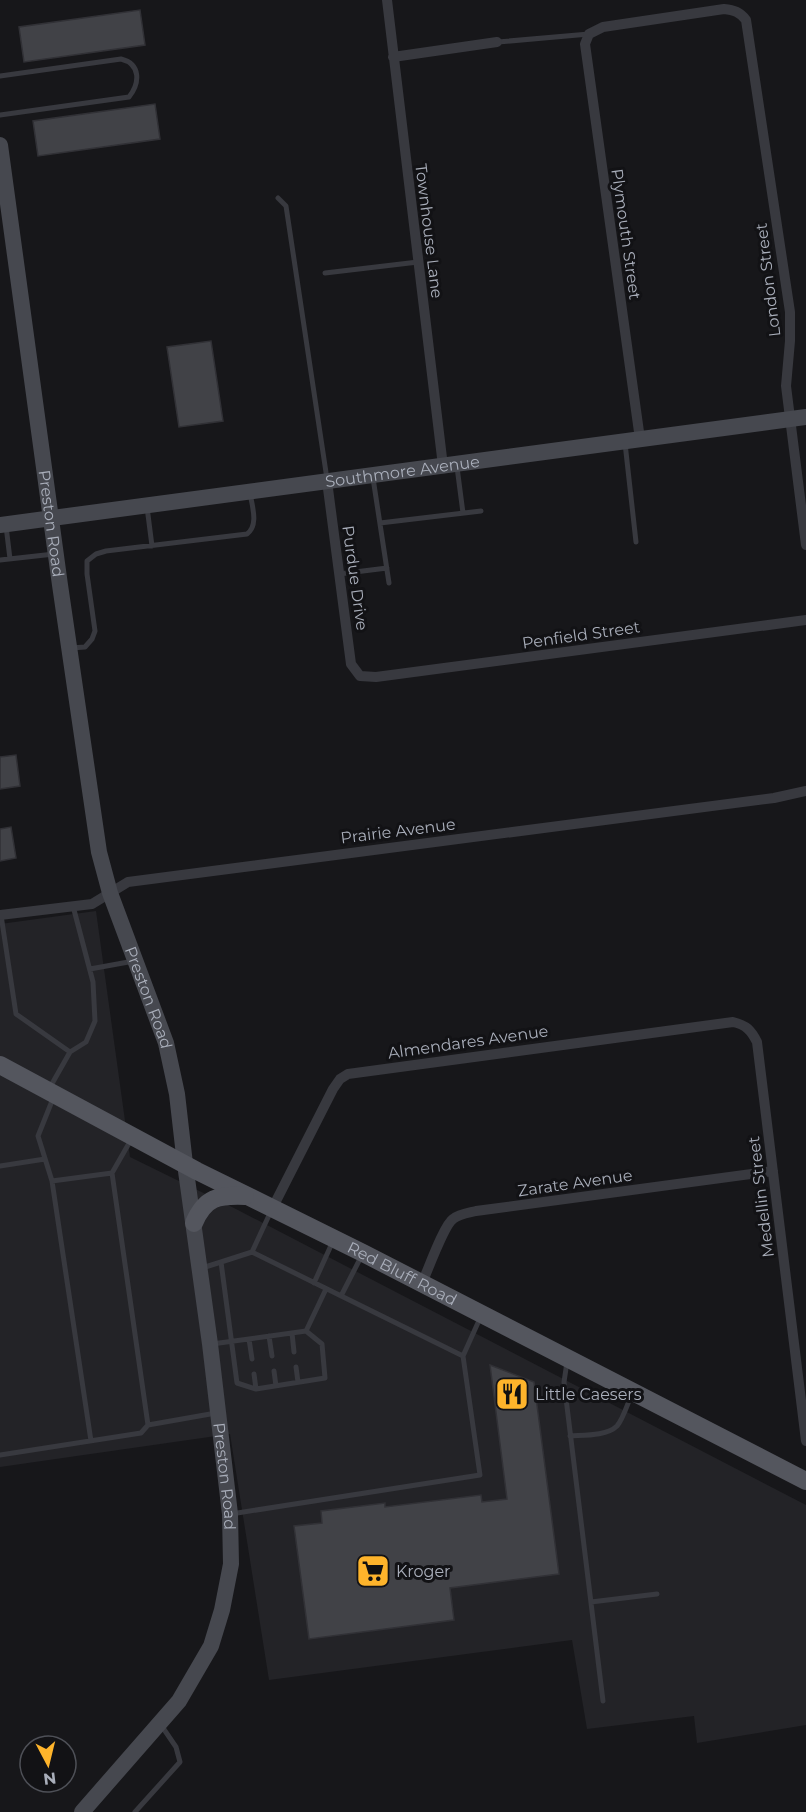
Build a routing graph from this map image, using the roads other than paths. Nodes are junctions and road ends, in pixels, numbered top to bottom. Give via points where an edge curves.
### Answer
1 (387, 0) edge
2 (589, 34) junction
3 (497, 42) joint
4 (393, 57) junction
5 (0, 76) edge
6 (0, 115) edge
7 (0, 145) edge
8 (278, 198) dead end
9 (418, 262) junction
10 (325, 273) dead end
11 (798, 418) edge
12 (632, 440) junction
13 (450, 465) junction
14 (373, 475) junction
15 (327, 481) junction
16 (250, 491) junction
17 (147, 505) junction
18 (481, 511) dead end
19 (464, 513) junction
20 (51, 518) junction
21 (380, 523) junction
22 (3, 524) edge
23 (636, 542) dead end
24 (806, 545) edge
25 (152, 546) junction
26 (56, 553) junction
27 (10, 559) junction
28 (0, 560) edge
29 (387, 568) junction
30 (339, 574) junction
31 (389, 583) dead end
32 (806, 620) edge
33 (69, 648) junction
34 (360, 676) joint
35 (806, 790) edge
36 (110, 893) junction
37 (72, 906) junction
38 (1, 915) edge
39 (135, 960) junction
40 (90, 969) junction
41 (744, 1025) joint
42 (70, 1052) junction
43 (0, 1065) edge
44 (52, 1092) junction
45 (133, 1136) junction
46 (45, 1159) junction
47 (185, 1164) junction
48 (0, 1166) edge
49 (773, 1171) junction
50 (112, 1173) junction
51 (52, 1181) junction
52 (251, 1197) junction
53 (273, 1207) junction
54 (194, 1223) junction
55 (334, 1238) junction
56 (252, 1252) junction
57 (363, 1253) junction
58 (221, 1262) junction
59 (200, 1268) junction
60 (314, 1283) junction
61 (422, 1283) junction
62 (326, 1289) junction
63 (341, 1296) junction
64 (482, 1314) junction
65 (306, 1331) junction
66 (292, 1333) junction
67 (269, 1336) junction
68 (249, 1338) junction
69 (232, 1341) junction
70 (210, 1344) junction
71 (294, 1352) dead end
72 (272, 1356) dead end
73 (463, 1356) junction
74 (567, 1358) junction
75 (252, 1359) dead end
76 (296, 1367) dead end
77 (274, 1371) dead end
78 (254, 1374) dead end
79 (298, 1382) junction
80 (276, 1386) junction
81 (256, 1389) junction
82 (633, 1391) junction
83 (218, 1413) junction
84 (148, 1425) junction
85 (570, 1436) junction
86 (91, 1441) junction
87 (806, 1441) edge
88 (0, 1455) edge
89 (806, 1481) edge
90 (230, 1514) junction
91 (657, 1594) dead end
92 (591, 1602) junction
93 (603, 1701) dead end
94 (160, 1724) junction
95 (82, 1812) edge
96 (135, 1812) edge

1 - 4 street, Townhouse Lane
2 - 3 lane
2 - 11 street, London Street via 603,27 724,9 733,10 746,20 790,312 786,386
2 - 12 street, Plymouth Street via 585,58
3 - 4 street
4 - 9 street, Townhouse Lane
5 - 6 lane via 121,59 133,65 138,82 129,97
7 - 20 main road, Preston Road
8 - 15 lane via 286,206
9 - 10 lane
9 - 13 street, Townhouse Lane
11 - 12 main road, Southmore Avenue
11 - 24 street, London Street
12 - 13 main road, Southmore Avenue
12 - 23 lane
13 - 14 main road, Southmore Avenue
13 - 19 lane
14 - 15 main road, Southmore Avenue
14 - 21 lane
15 - 16 main road, Southmore Avenue
15 - 30 street, Purdue Drive
16 - 17 main road, Southmore Avenue
16 - 25 lane via 254,525 247,534
17 - 20 main road, Southmore Avenue
17 - 25 lane
18 - 19 lane
19 - 21 lane
20 - 22 main road, Southmore Avenue
20 - 26 main road, Preston Road
21 - 29 lane
22 - 27 lane
25 - 33 lane via 106,551 87,561 95,631 85,647
26 - 27 lane
26 - 33 main road, Preston Road
27 - 28 lane
29 - 30 lane
29 - 31 lane
30 - 34 street, Purdue Drive via 351,664
32 - 34 street, Penfield Street
33 - 36 main road, Preston Road via 99,852
35 - 36 street, Prairie Avenue via 762,800 128,882
36 - 37 street, Prairie Avenue via 92,904
36 - 39 main road, Preston Road
37 - 38 street, Prairie Avenue
37 - 40 lane
38 - 42 lane via 16,1014
39 - 40 lane
39 - 47 main road, Preston Road via 166,1043
40 - 42 lane via 95,1021 86,1042
41 - 49 street, Medellin Street via 757,1042
41 - 53 street, Almendares Avenue via 733,1022 348,1074 333,1089
42 - 44 lane
43 - 44 main road, Red Bluff Road
44 - 45 main road, Red Bluff Road
44 - 46 lane via 38,1136
45 - 47 main road, Red Bluff Road
45 - 50 lane
46 - 48 lane
46 - 51 lane
47 - 52 main road, Red Bluff Road
47 - 54 main road, Preston Road
49 - 61 street, Zarate Avenue via 462,1215 451,1220
49 - 87 street, Medellin Street
50 - 51 lane
50 - 84 lane
51 - 86 lane
52 - 53 main road, Red Bluff Road
52 - 54 main road via 226,1195 211,1200
53 - 55 main road, Red Bluff Road
53 - 56 lane
54 - 59 main road, Preston Road
55 - 57 main road, Red Bluff Road
55 - 60 lane
56 - 58 lane
56 - 60 lane
57 - 61 main road, Red Bluff Road
57 - 63 lane
58 - 59 lane
58 - 69 lane
59 - 70 main road, Preston Road
60 - 62 lane
61 - 64 main road, Red Bluff Road
62 - 63 lane
62 - 65 lane
63 - 73 lane
64 - 73 lane
64 - 74 main road, Red Bluff Road
65 - 66 lane
65 - 79 lane via 322,1344 326,1378
66 - 67 lane
66 - 71 lane
67 - 68 lane
67 - 72 lane
68 - 69 lane
68 - 75 lane
69 - 70 lane
69 - 81 lane via 237,1383
70 - 83 main road, Preston Road
73 - 90 lane via 480,1475
74 - 82 main road, Red Bluff Road
74 - 85 lane via 564,1382
76 - 79 lane
77 - 80 lane
78 - 81 lane
79 - 80 lane
80 - 81 lane
82 - 85 lane via 614,1428
82 - 89 main road, Red Bluff Road
83 - 84 lane
83 - 90 main road, Preston Road
84 - 86 lane via 141,1433
85 - 92 lane
86 - 88 lane
90 - 94 main road, Preston Road via 231,1564 211,1646 179,1701
91 - 92 lane
92 - 93 lane
94 - 95 main road, Preston Road
94 - 96 lane via 176,1747 180,1762

